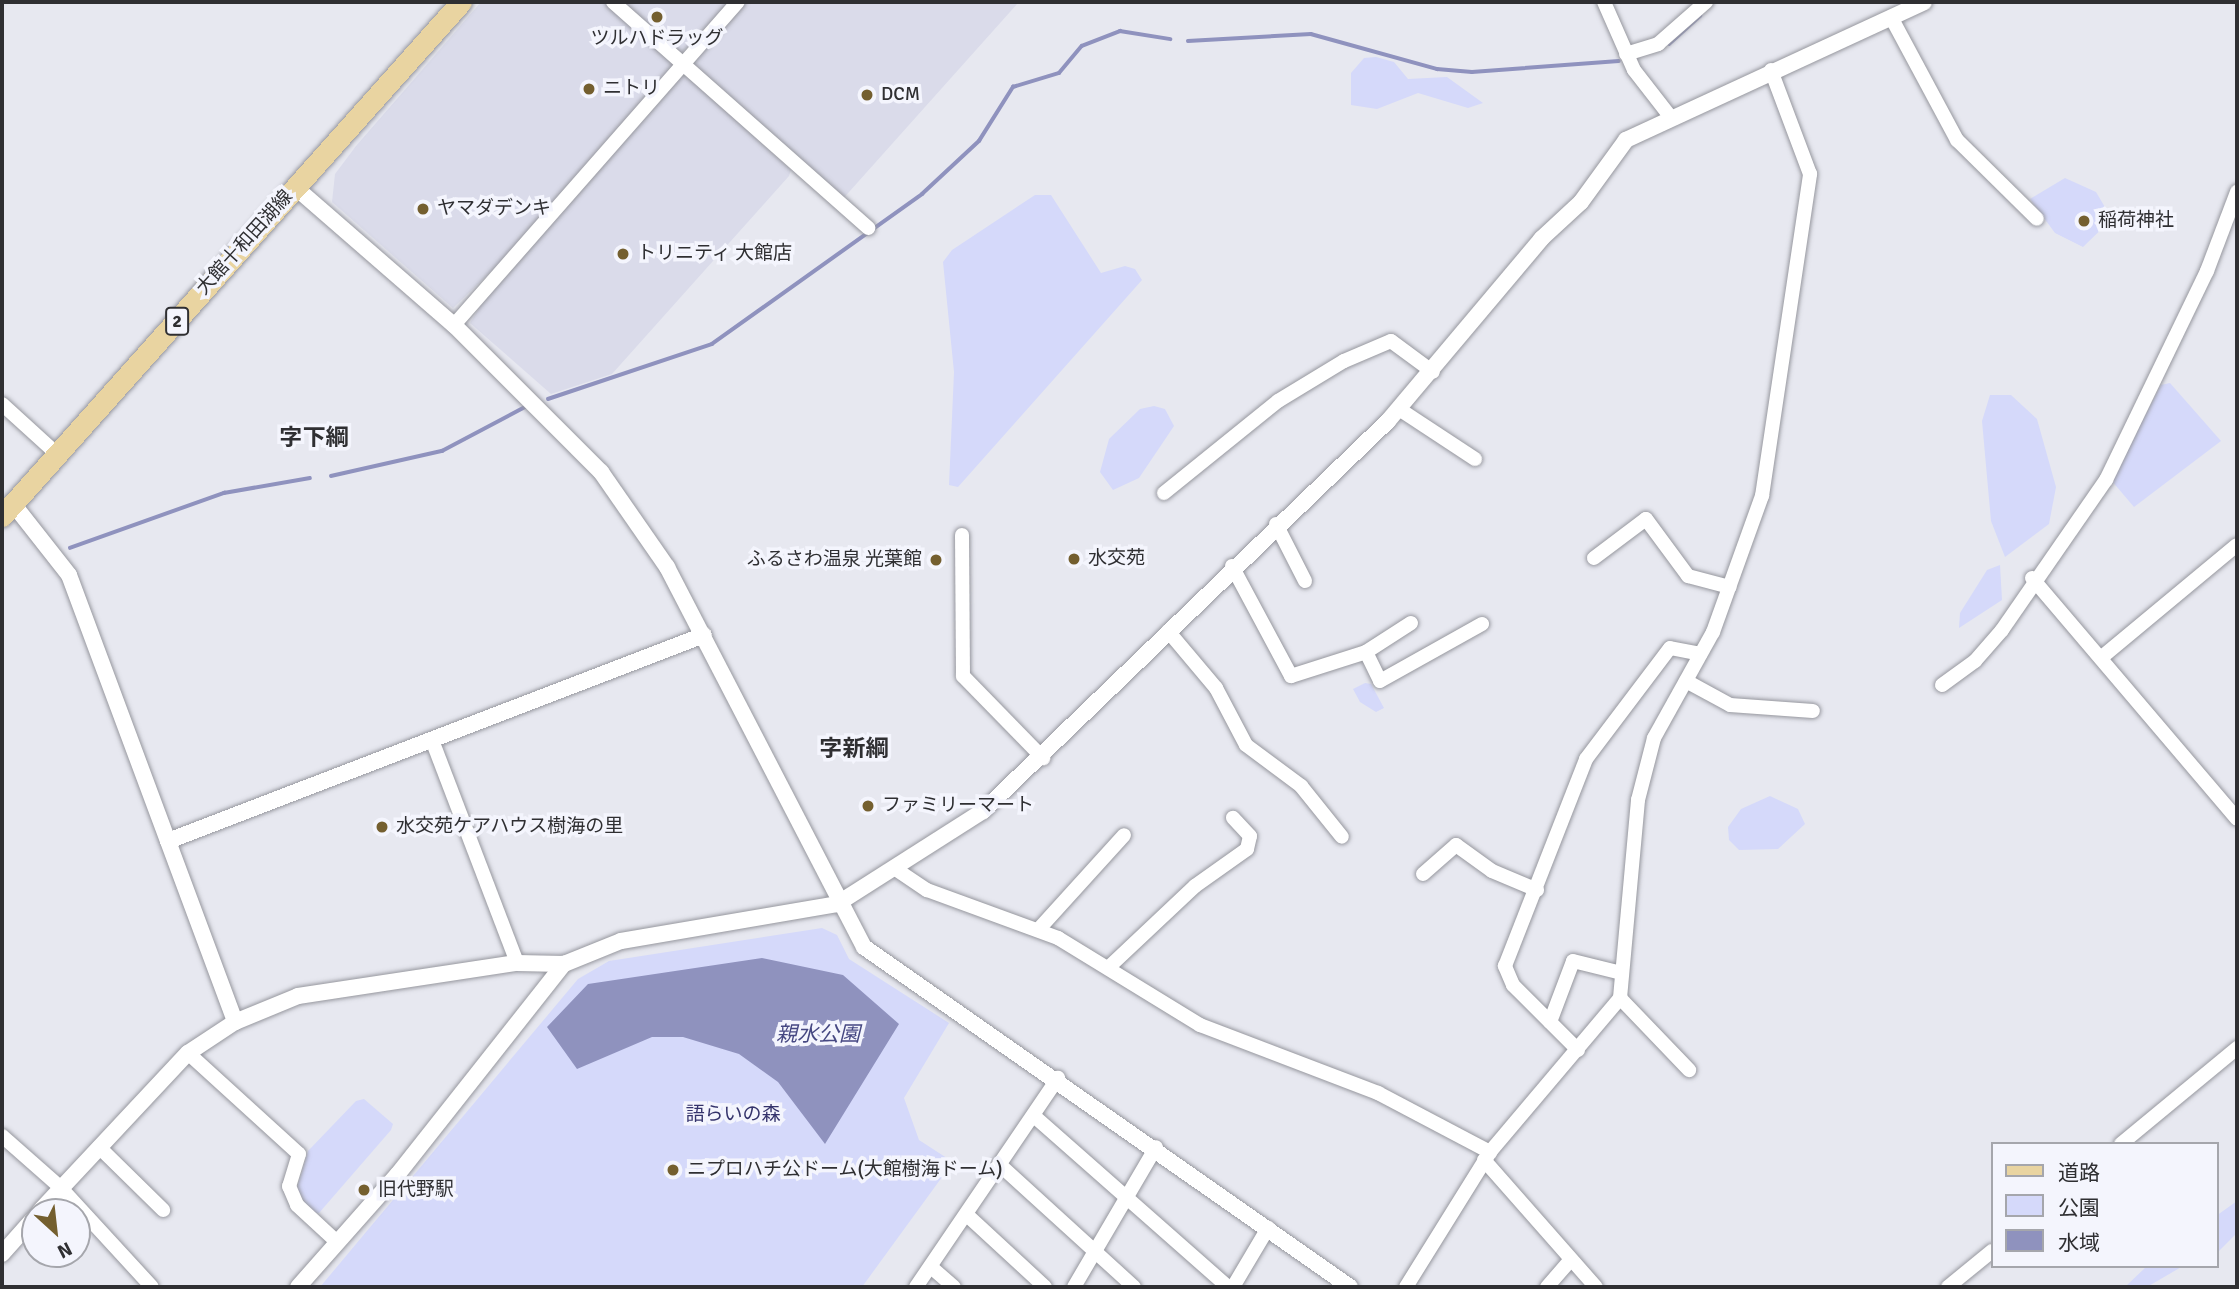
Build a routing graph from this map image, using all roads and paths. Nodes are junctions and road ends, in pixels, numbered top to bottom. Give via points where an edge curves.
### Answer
1 (461, 2) edge
2 (613, 2) edge
3 (738, 2) edge
4 (1604, 2) edge
5 (1706, 2) edge
6 (1918, 3) edge
7 (1891, 18) junction
8 (1626, 54) junction
9 (682, 64) junction
10 (1771, 70) junction
11 (1669, 115) junction
12 (295, 187) junction
13 (2237, 192) edge
14 (2037, 219) dead end
15 (868, 228) dead end
16 (454, 325) junction
17 (1433, 372) junction
18 (2, 404) edge
19 (1399, 409) junction
20 (58, 455) junction
21 (1475, 459) dead end
22 (1164, 493) dead end
23 (8, 510) edge
24 (1276, 524) junction
25 (962, 535) dead end
26 (2237, 545) edge
27 (1594, 558) dead end
28 (1232, 566) junction
29 (2032, 578) junction
30 (1305, 581) dead end
31 (1730, 587) junction
32 (1411, 623) dead end
33 (1482, 624) dead end
34 (1168, 631) junction
35 (704, 635) junction
36 (1366, 652) junction
37 (1700, 654) junction
38 (2102, 657) junction
39 (1686, 681) junction
40 (1941, 685) dead end
41 (1813, 711) dead end
42 (432, 740) junction
43 (1043, 758) junction
44 (1233, 818) dead end
45 (2237, 819) edge
46 (1124, 835) dead end
47 (1342, 837) dead end
48 (168, 841) junction
49 (897, 870) junction
50 (1423, 874) dead end
51 (1537, 890) junction
52 (838, 904) junction
53 (1038, 930) junction
54 (517, 963) junction
55 (564, 964) junction
56 (1109, 967) junction
57 (1622, 972) junction
58 (1620, 998) junction
59 (235, 1022) junction
60 (1550, 1022) junction
61 (2237, 1048) edge
62 (1578, 1049) junction
63 (188, 1053) junction
64 (1689, 1070) dead end
65 (1058, 1078) junction
66 (1034, 1116) junction
67 (2, 1136) edge
68 (2124, 1142) edge
69 (99, 1147) junction
70 (1156, 1147) junction
71 (1487, 1156) junction
72 (1000, 1165) junction
73 (61, 1188) junction
74 (52, 1198) edge
75 (1124, 1201) junction
76 (163, 1210) dead end
77 (967, 1215) junction
78 (1268, 1228) junction
79 (21, 1232) edge
80 (337, 1242) junction
81 (4, 1250) edge
82 (1094, 1253) junction
83 (1990, 1253) edge
84 (1570, 1261) junction
85 (931, 1267) junction
86 (152, 1287) edge
87 (298, 1287) edge
88 (916, 1287) edge
89 (954, 1287) edge
90 (1045, 1287) edge
91 (1074, 1287) edge
92 (1134, 1287) edge
93 (1231, 1287) edge
94 (1349, 1287) edge
95 (1406, 1287) edge
96 (1547, 1287) edge
97 (1596, 1287) edge
98 (1948, 1287) edge

1 - 12 main road, 大館十和田湖線 / 2
2 - 9 street
3 - 9 street
4 - 8 street
5 - 8 street via 1658,44
6 - 7 street
7 - 10 street
7 - 14 street via 1957,140
8 - 11 street
9 - 15 street
9 - 16 street
10 - 11 street
10 - 31 street via 1810,174 1762,496
11 - 17 street via 1626,140 1581,202 1541,239
12 - 16 street
12 - 20 main road, 大館十和田湖線 / 2
13 - 29 street via 2207,271 2106,480
16 - 35 street via 601,472
17 - 19 street
17 - 22 street via 1391,341 1344,361 1278,401
18 - 20 street
19 - 21 street
19 - 24 street
20 - 23 main road, 大館十和田湖線 / 2
23 - 48 street via 69,575
24 - 28 street
24 - 30 street
25 - 43 street via 963,676
26 - 38 street
27 - 31 street via 1646,519 1688,576
28 - 34 street
28 - 36 street via 1291,676
29 - 38 street
29 - 40 street via 2002,630 1975,662
31 - 37 street
32 - 36 street
33 - 36 street via 1380,681
34 - 43 street
34 - 47 street via 1216,688 1246,745 1301,786
35 - 42 street
35 - 52 street
37 - 39 street
37 - 51 street via 1670,648 1605,730 1586,759
38 - 45 street
39 - 41 street via 1730,705
39 - 57 street via 1654,738 1638,800
42 - 48 street
42 - 54 street
43 - 49 street via 983,811
44 - 56 street via 1250,836 1247,849 1195,886
46 - 53 street
48 - 59 street
49 - 52 street
49 - 53 street via 927,890
50 - 51 street via 1456,845 1492,871
51 - 60 street via 1505,966 1513,985
52 - 55 street via 621,941
52 - 65 street via 864,947
53 - 56 street
54 - 55 street
54 - 59 street via 298,996
55 - 80 street
56 - 71 street via 1200,1025 1378,1093
57 - 58 street
57 - 60 street via 1573,961
58 - 62 street
58 - 64 street
59 - 63 street
60 - 62 street
61 - 68 street
62 - 71 street
63 - 69 street
63 - 80 street via 299,1154 289,1186 297,1205
65 - 66 street
65 - 70 street
66 - 72 street
66 - 75 street
67 - 73 street
69 - 73 street
69 - 76 street
70 - 75 street
70 - 78 street
71 - 84 street
71 - 95 street
72 - 77 street
72 - 82 street
73 - 74 street
73 - 86 street
75 - 82 street
75 - 93 street
77 - 85 street
77 - 90 street
78 - 93 street
78 - 94 street
79 - 81 street
80 - 87 street
82 - 91 street
82 - 92 street
83 - 98 street
84 - 96 street
84 - 97 street
85 - 88 street
85 - 89 street

